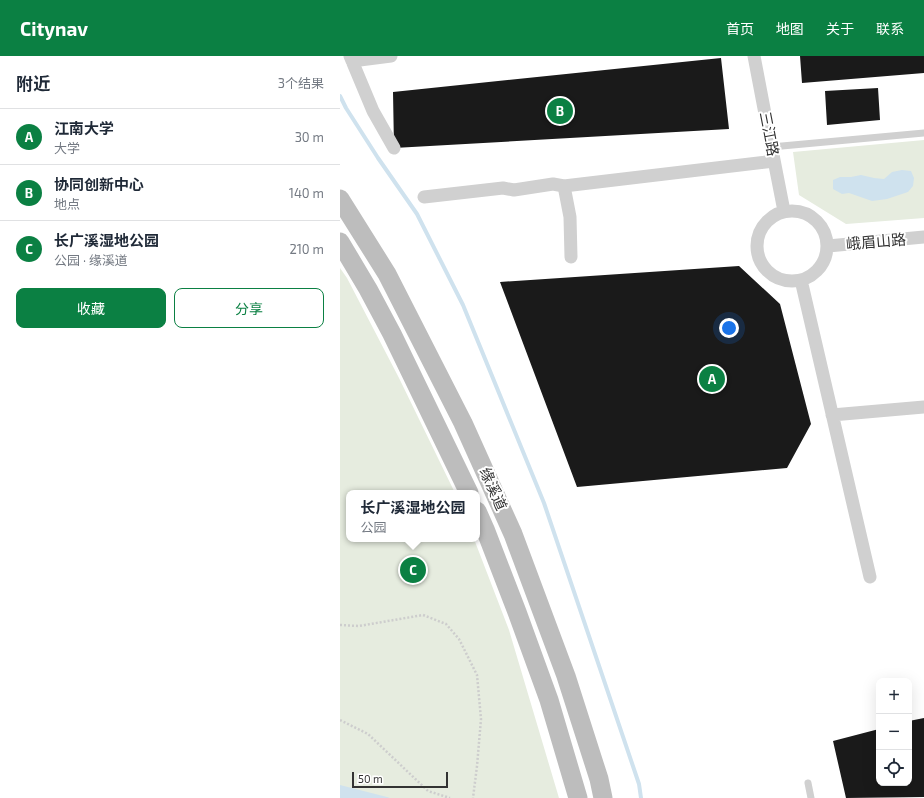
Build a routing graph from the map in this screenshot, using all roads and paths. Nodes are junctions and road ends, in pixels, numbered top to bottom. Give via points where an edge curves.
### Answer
1 (391, 56) edge
2 (754, 56) edge
3 (351, 59) edge
4 (924, 133) edge
5 (771, 147) junction
6 (394, 148) dead end
7 (774, 161) junction
8 (564, 186) junction
9 (424, 197) dead end
10 (340, 199) edge
11 (784, 211) junction
12 (924, 237) edge
13 (340, 242) edge
14 (828, 246) junction
15 (571, 257) dead end
16 (801, 280) junction
17 (924, 407) edge
18 (832, 415) junction
19 (468, 490) edge
20 (480, 517) edge
21 (870, 577) dead end
22 (340, 625) edge
23 (340, 720) edge
24 (808, 783) dead end
25 (450, 798) edge
26 (473, 798) edge
27 (578, 798) edge
28 (604, 798) edge
29 (811, 798) edge

1 - 3 street
2 - 5 street, 三江路
3 - 6 street via 373,111
4 - 5 lane
5 - 7 street, 三江路
7 - 8 street
7 - 11 street, 三江路
8 - 9 street via 553,184 514,190 504,188
8 - 15 street via 570,217
10 - 28 main road, 缘溪道 via 387,274 409,316 463,422 513,534 566,676
11 - 14 street via 800,211 814,218 824,230
11 - 16 street via 765,223 758,238 758,254 769,272 790,281
12 - 14 street, 峨眉山路
13 - 19 main road, 缘溪道 via 392,334
14 - 16 street via 824,261 814,273
16 - 18 street
17 - 18 street
18 - 21 street
20 - 27 main road, 缘溪道 via 549,700
22 - 26 path via 359,626 423,615 446,624 459,639 477,675 481,719
23 - 25 path via 368,734 428,791
24 - 29 lane

